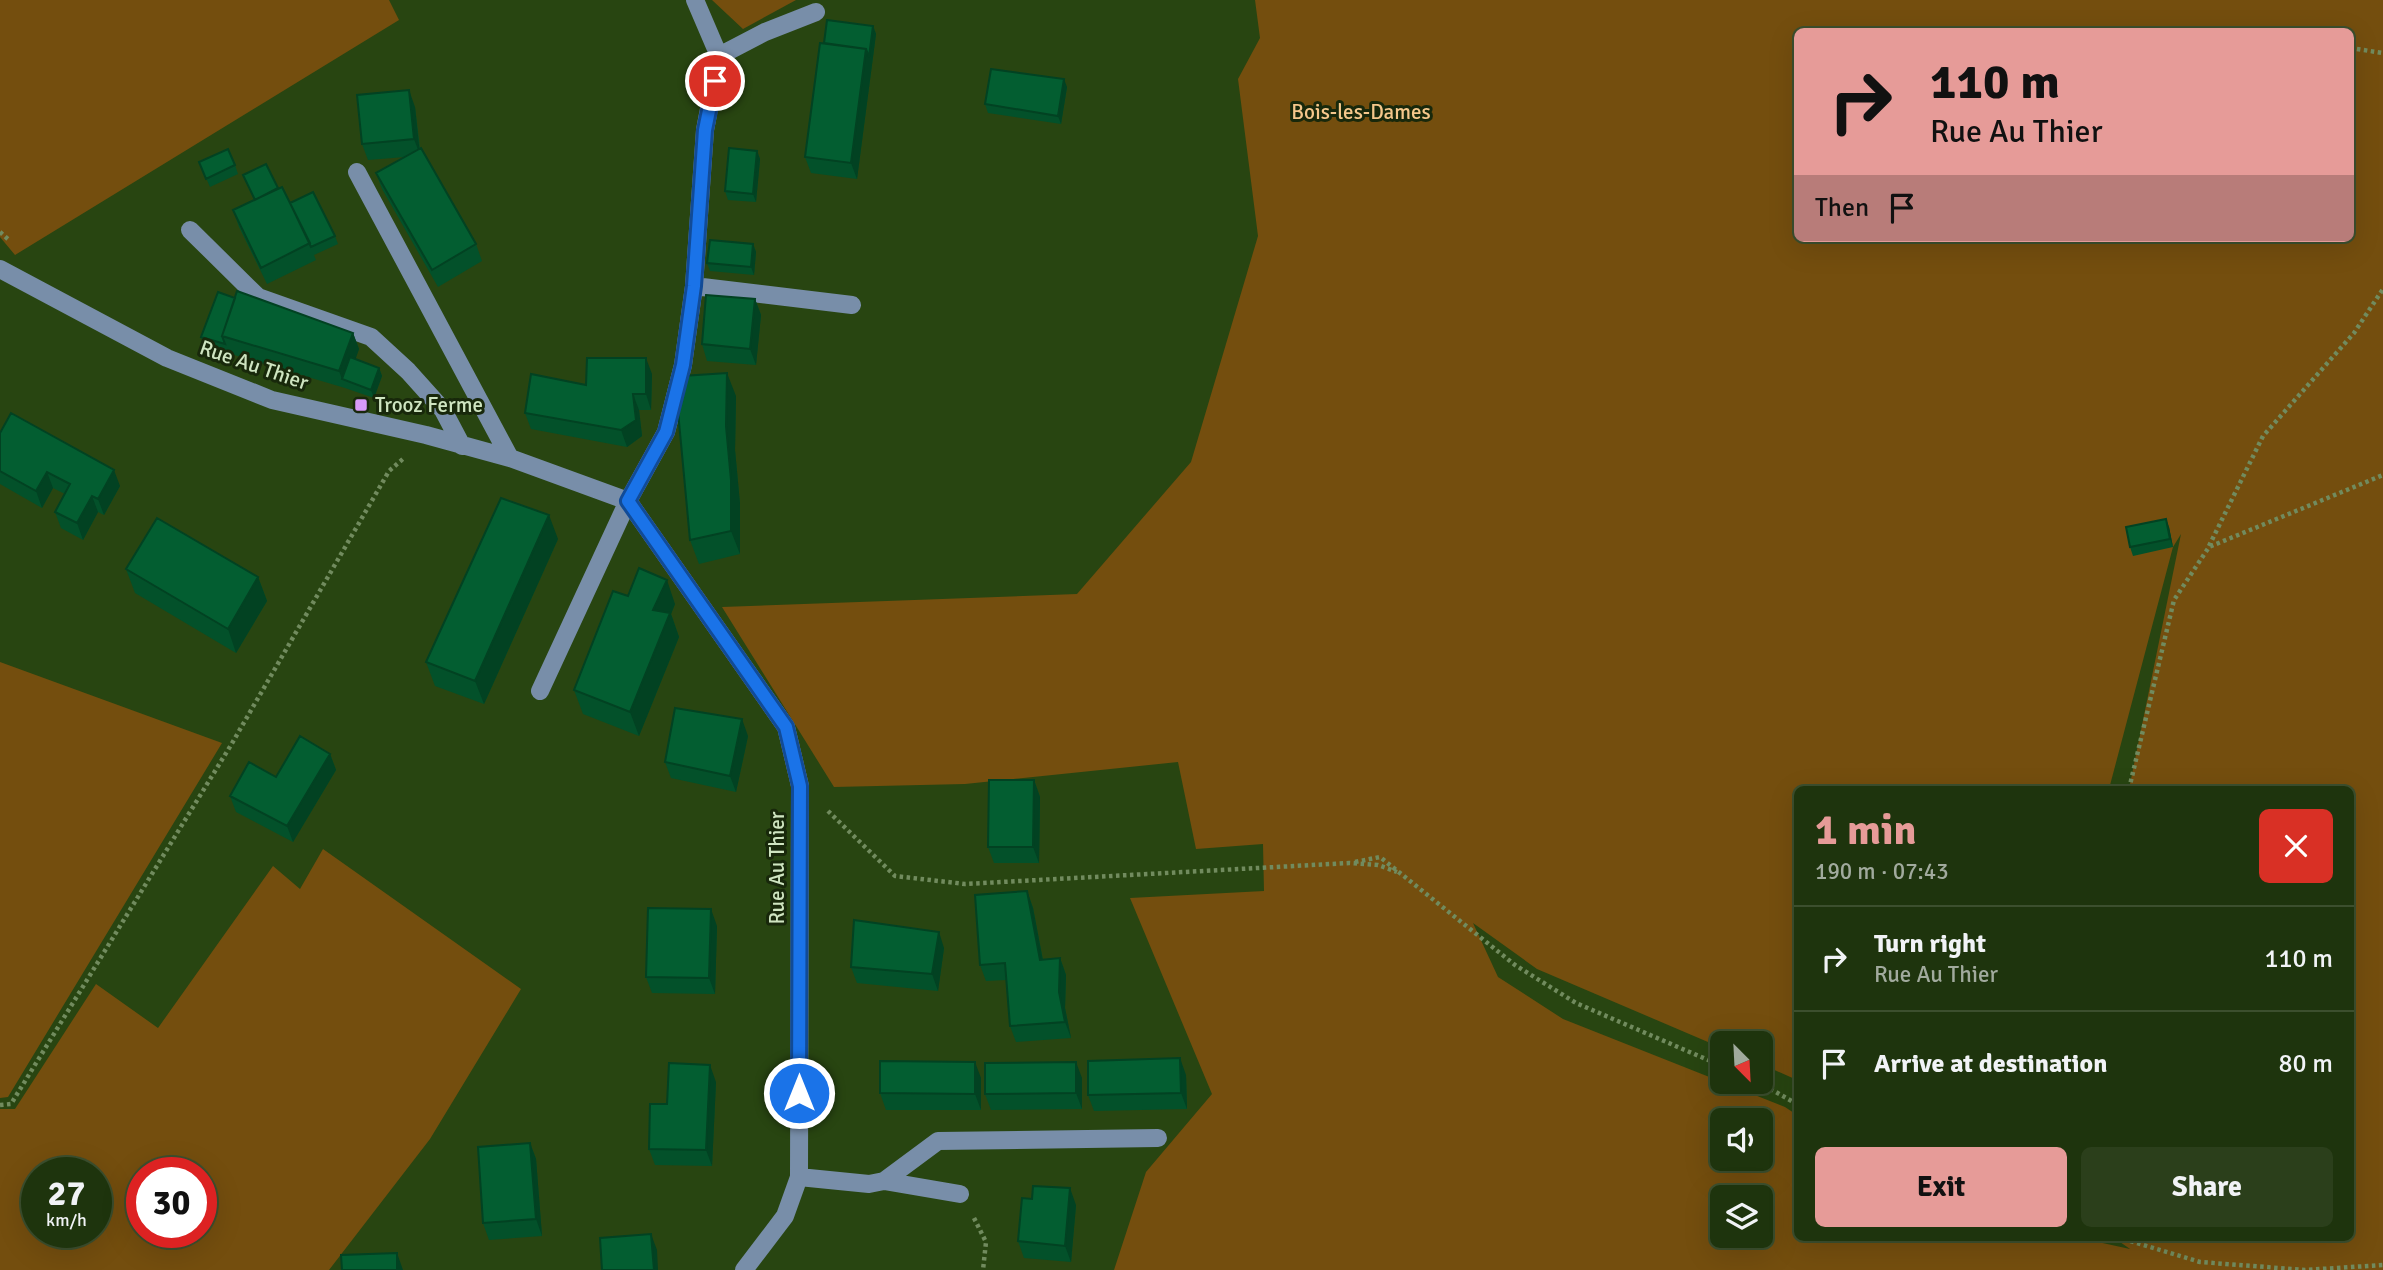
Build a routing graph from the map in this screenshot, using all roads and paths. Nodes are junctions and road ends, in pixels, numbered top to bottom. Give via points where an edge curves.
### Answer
1 (695, 0) edge
2 (816, 12) dead end
3 (2354, 49) edge
4 (2383, 53) edge
5 (719, 56) junction
6 (357, 172) dead end
7 (190, 230) dead end
8 (0, 269) edge
9 (694, 286) junction
10 (2383, 289) edge
11 (852, 305) dead end
12 (426, 435) junction
13 (462, 446) junction
14 (510, 458) junction
15 (2383, 475) edge
16 (628, 501) junction
17 (2209, 547) junction
18 (540, 691) dead end
19 (800, 786) junction
20 (2130, 786) edge
21 (1710, 1061) edge
22 (1773, 1090) edge
23 (1794, 1102) edge
24 (0, 1105) edge
25 (1158, 1138) dead end
26 (799, 1177) junction
27 (884, 1181) junction
28 (960, 1194) joint
29 (2131, 1241) edge
30 (2383, 1265) edge
31 (744, 1270) edge
32 (984, 1270) edge

1 - 5 street
2 - 5 street
3 - 4 path
5 - 9 street via 705,130
6 - 14 street
7 - 13 street via 258,297 371,337 443,410
8 - 12 street, Rue Au Thier via 167,358 272,400
9 - 11 street
9 - 16 street via 683,365 666,432
10 - 17 path via 2354,333 2263,436
12 - 13 street, Rue Au Thier
12 - 24 path via 388,471 231,745 12,1104
13 - 14 street, Rue Au Thier
14 - 16 street, Rue Au Thier
15 - 17 path
16 - 18 street
16 - 19 street, Rue Au Thier via 786,727
17 - 20 path via 2174,600
19 - 21 path via 895,876 965,884 1378,865 1397,872 1515,964 1576,1003
19 - 26 street, Rue Au Thier
22 - 23 path
25 - 27 street via 938,1141
26 - 27 street via 869,1184
26 - 31 street, Rue Au Thier via 785,1216
27 - 28 street
28 - 32 path via 986,1242
29 - 30 path via 2200,1262 2305,1270

